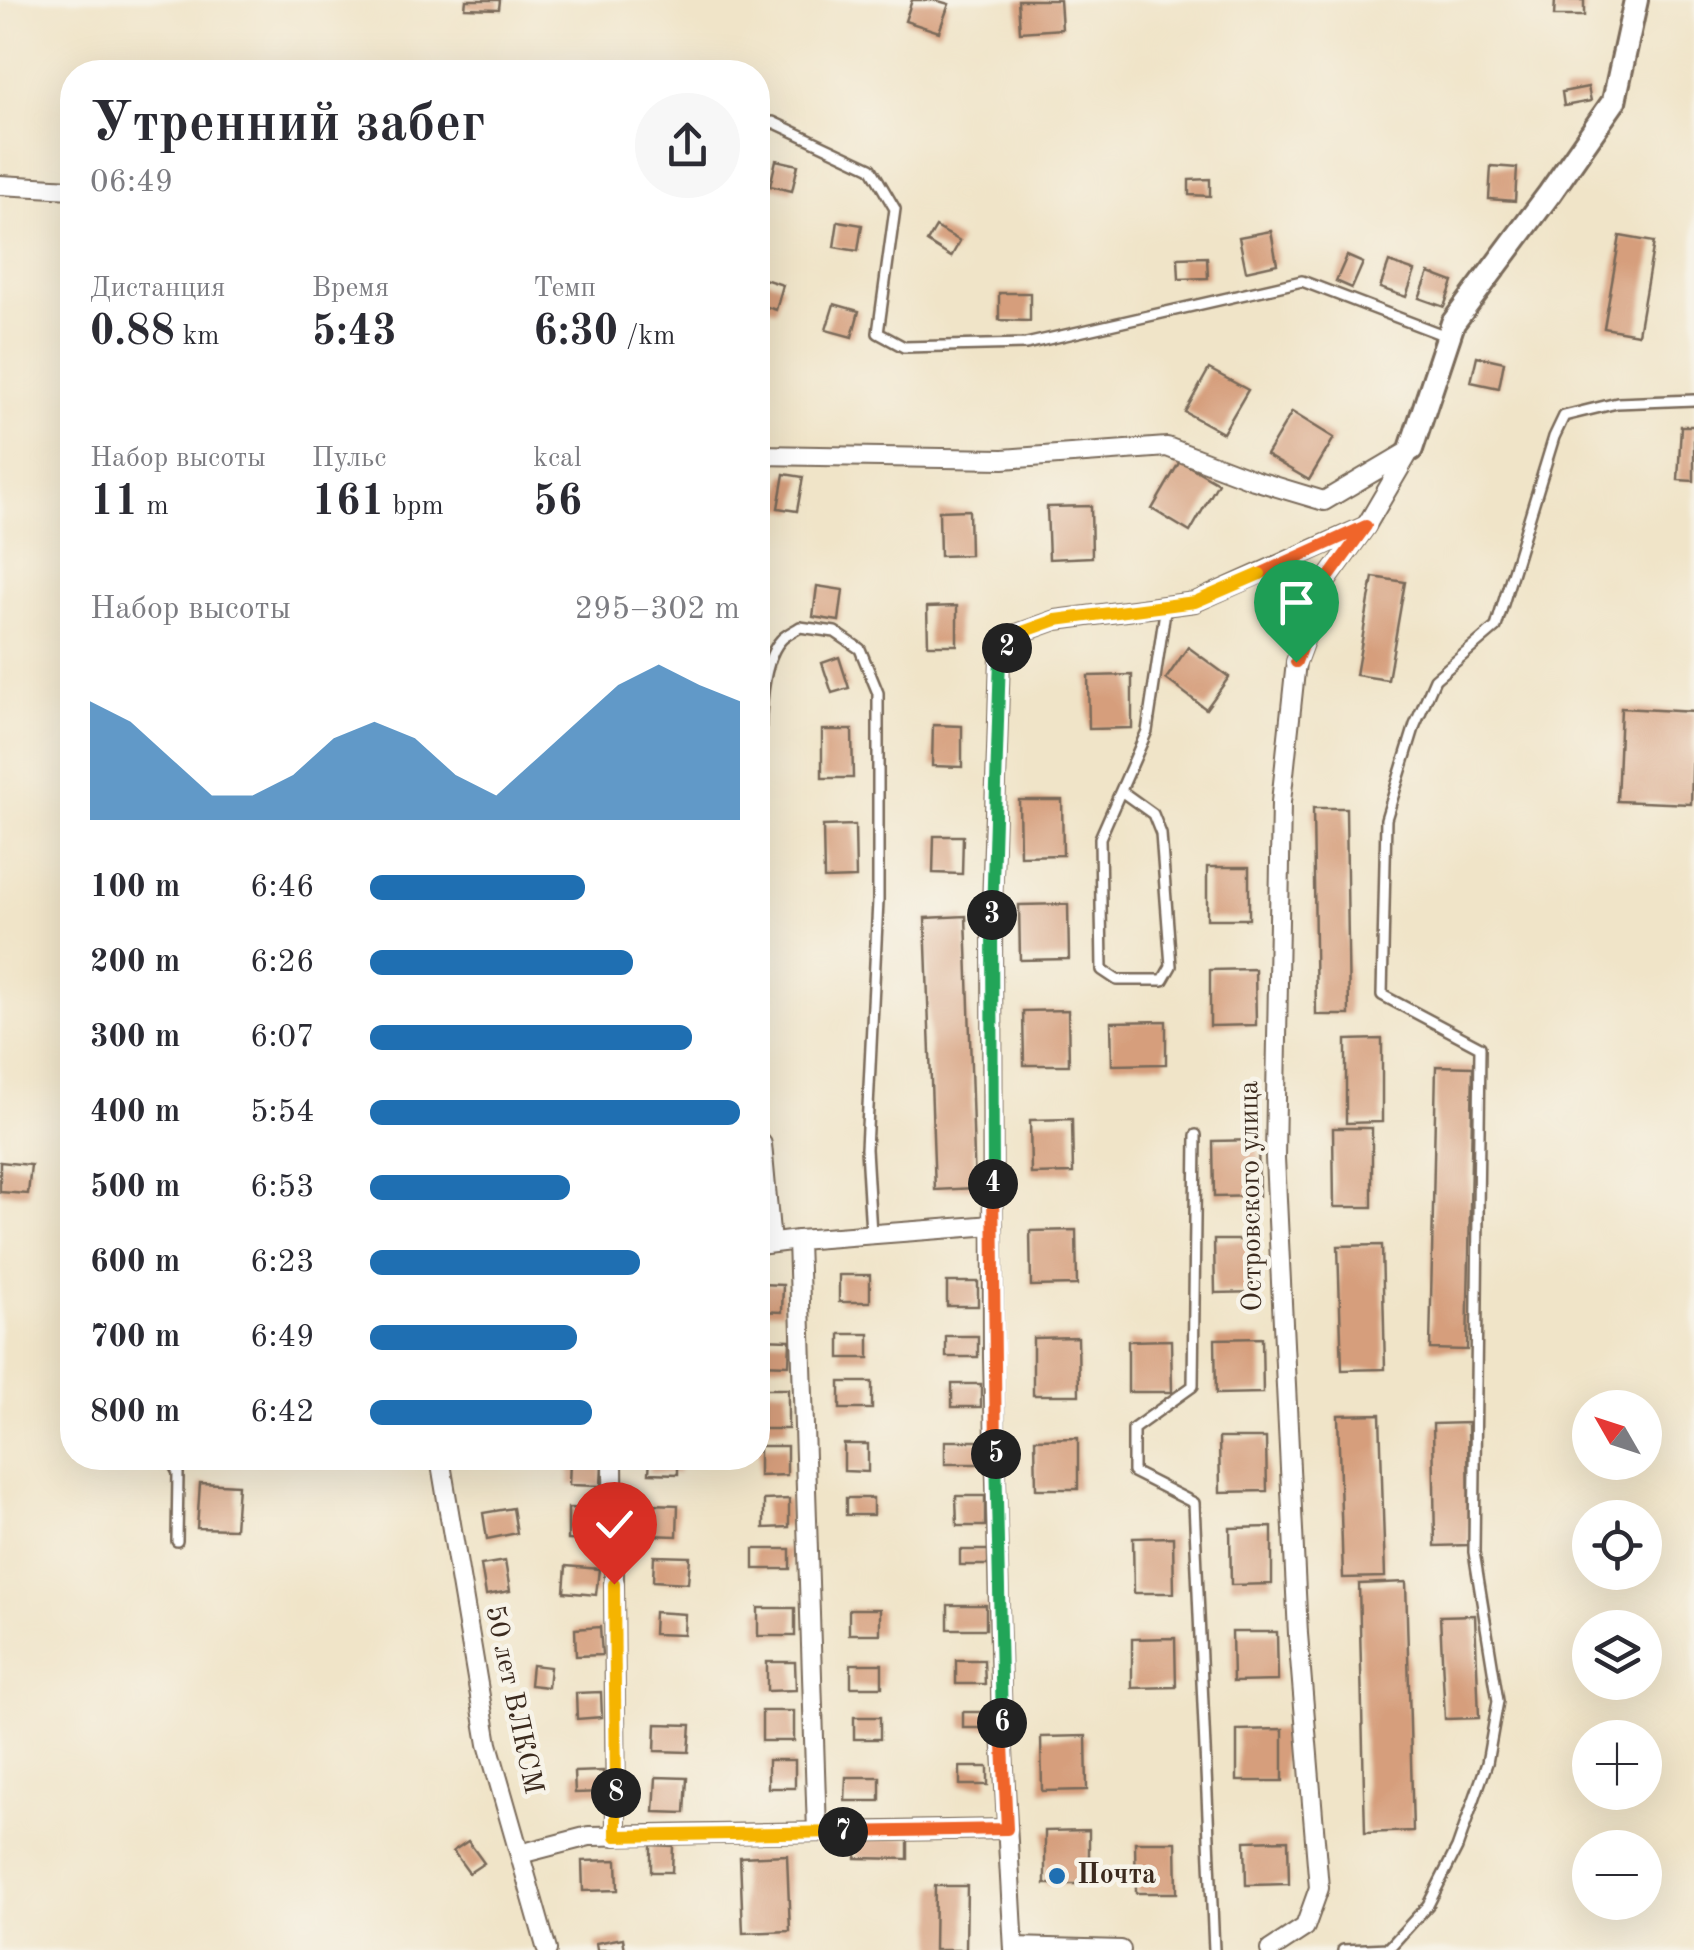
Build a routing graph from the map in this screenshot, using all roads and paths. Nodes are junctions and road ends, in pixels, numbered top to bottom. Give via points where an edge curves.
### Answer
1 (1636, 0) edge
2 (770, 124) edge
3 (0, 186) edge
4 (60, 188) edge
5 (1448, 337) junction
6 (1694, 400) edge
7 (1412, 449) junction
8 (770, 455) edge
9 (1366, 526) junction
10 (1166, 605) junction
11 (770, 662) edge
12 (1120, 792) junction
13 (1196, 1136) dead end
14 (993, 1225) junction
15 (872, 1234) junction
16 (798, 1240) junction
17 (770, 1243) edge
18 (176, 1470) edge
19 (442, 1470) edge
20 (613, 1470) edge
21 (177, 1541) dead end
22 (1007, 1829) junction
23 (817, 1832) junction
24 (616, 1836) junction
25 (520, 1854) junction
26 (1014, 1948) edge
27 (548, 1950) edge
28 (1121, 1950) edge
29 (1214, 1950) edge
30 (1270, 1950) edge
31 (1342, 1950) edge

1 - 5 street via 1614,101
2 - 5 lane via 872,168 895,209 878,333 904,347 1026,344 1302,281
3 - 4 street
5 - 7 street
6 - 31 lane via 1618,403 1564,416 1496,627 1435,679 1386,819 1382,996 1480,1047 1474,1552 1498,1701 1481,1780 1428,1905 1388,1948
7 - 8 street via 1324,501 1167,447 1003,460
7 - 9 street, Островского улица
9 - 10 street via 1195,602
9 - 30 street, Островского улица via 1326,581 1296,662 1282,802 1275,1158 1298,1634 1320,1888 1305,1927
10 - 12 lane via 1147,731
10 - 14 street via 1056,620 1017,634 1000,657
11 - 15 lane via 780,641 800,627 835,632 860,650 878,693 878,901 866,1149
12 - 12 lane via 1100,838 1102,970 1118,980 1163,980 1172,966 1161,834 1153,814
13 - 29 lane via 1192,1386 1133,1429 1132,1472 1194,1503
14 - 15 street
14 - 22 street
15 - 16 street
16 - 17 street
16 - 23 street
18 - 21 lane
19 - 25 street, 50 лет ВЛКСМ via 488,1744
20 - 24 street
22 - 23 street
22 - 26 street
23 - 24 street
24 - 25 street
25 - 27 street, 50 лет ВЛКСМ
26 - 28 street

